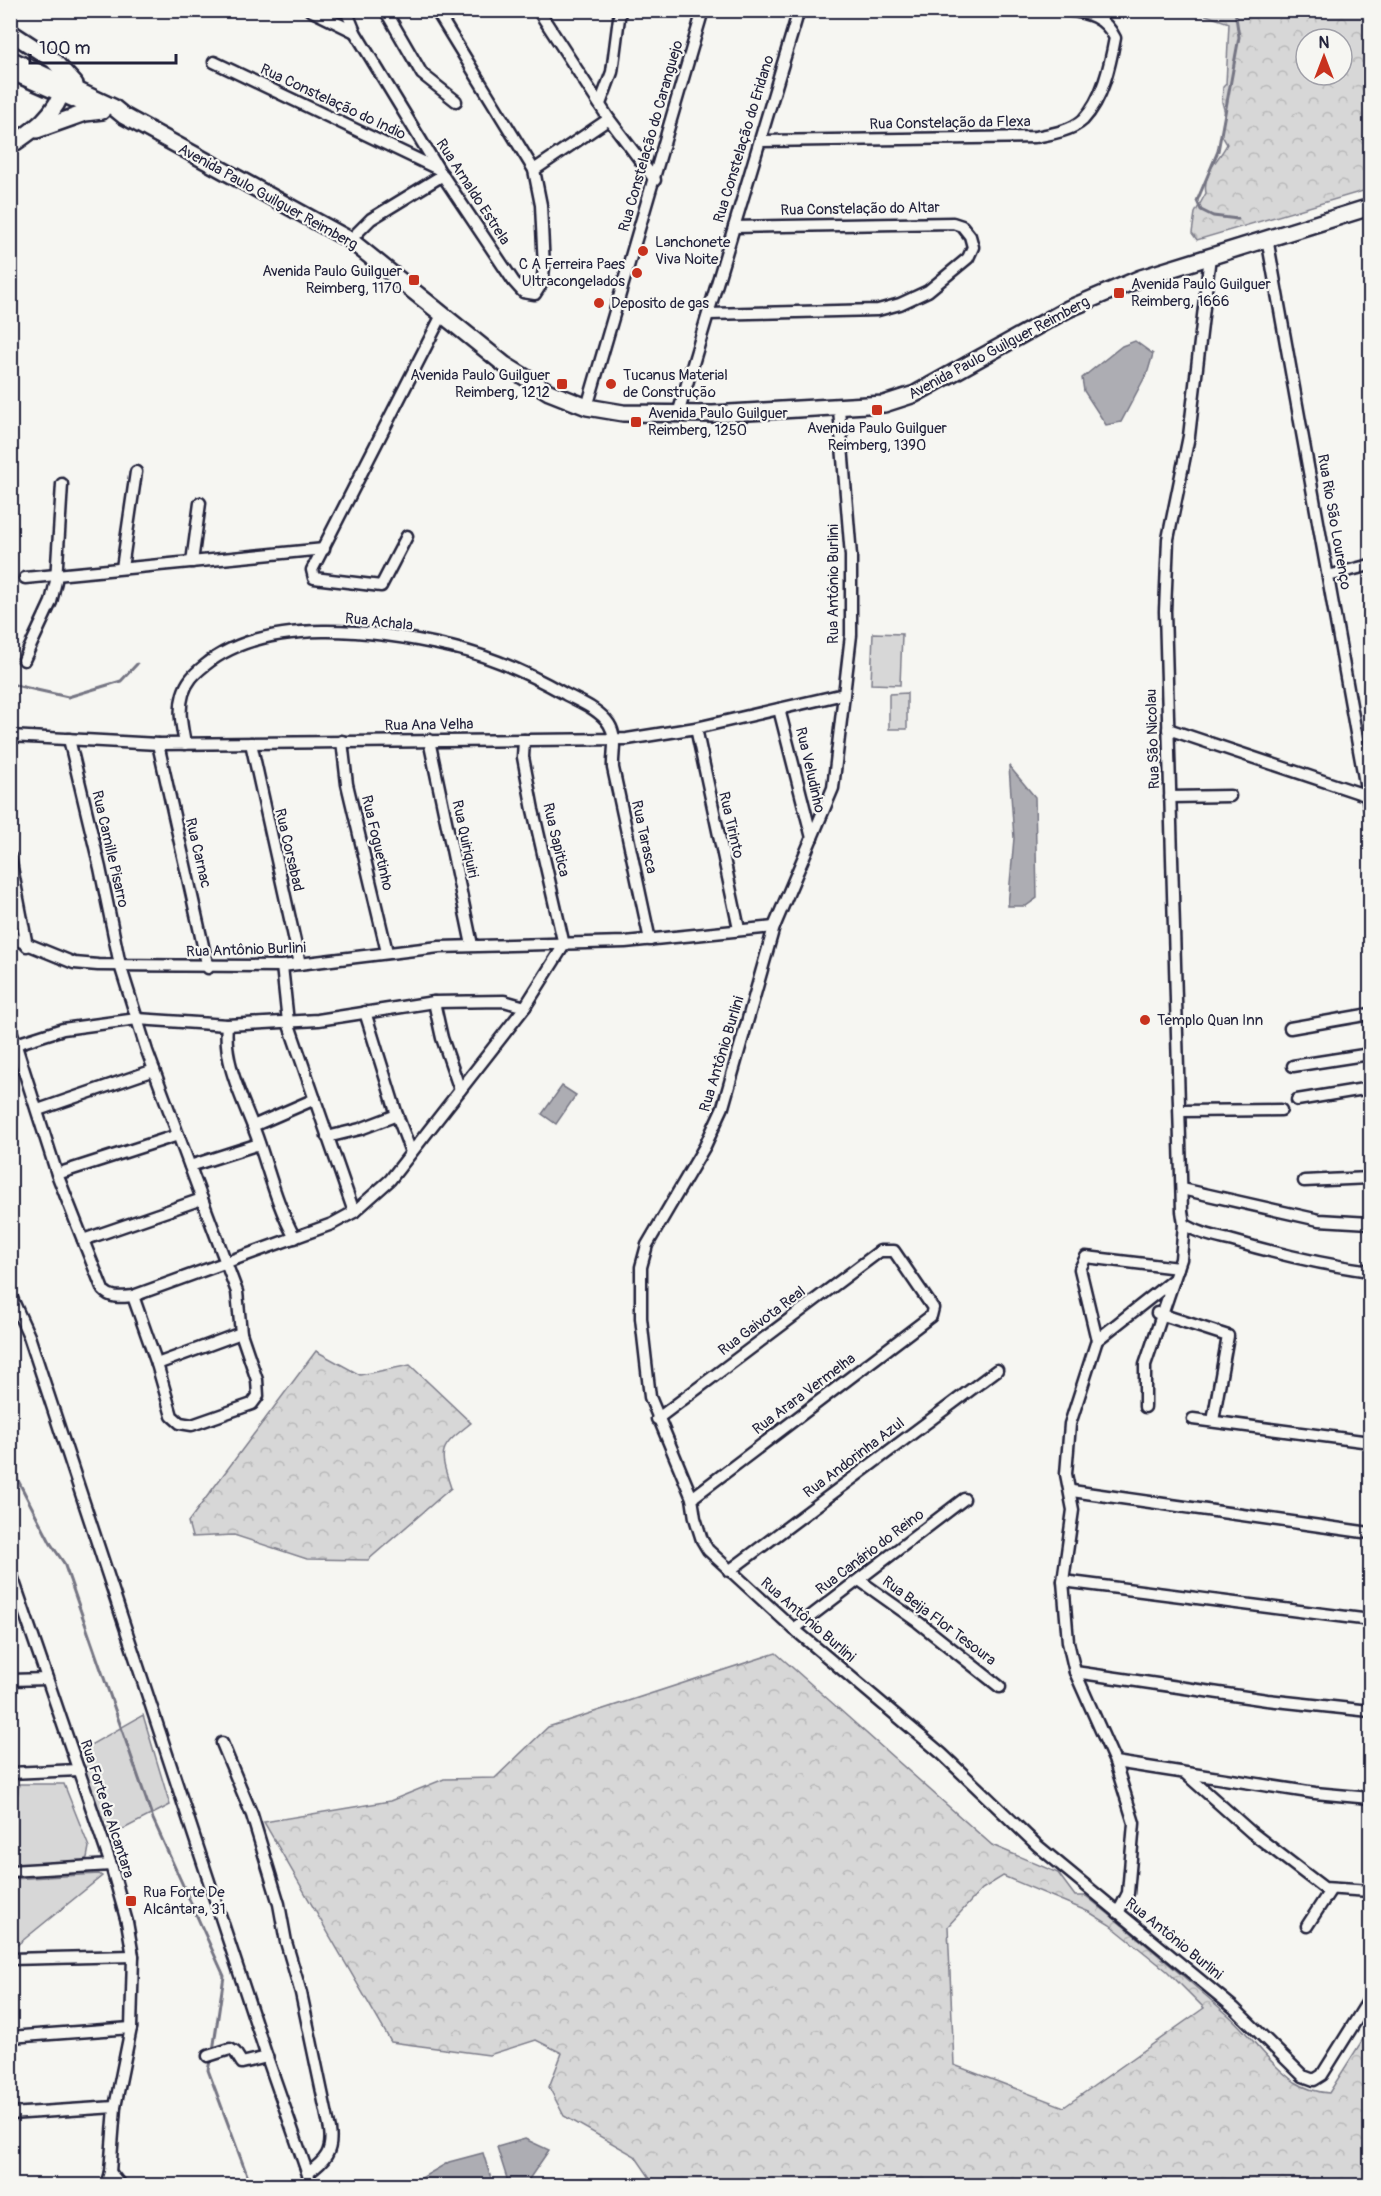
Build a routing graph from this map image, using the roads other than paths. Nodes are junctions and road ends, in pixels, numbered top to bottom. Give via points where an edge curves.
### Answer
1 (310, 10) edge
2 (346, 10) edge
3 (385, 10) edge
4 (538, 10) edge
5 (620, 10) edge
6 (703, 10) edge
7 (799, 10) edge
8 (1066, 10) edge
9 (440, 12) edge
10 (10, 32) edge
11 (355, 32) junction
12 (10, 59) edge
13 (214, 62) dead end
14 (10, 71) edge
15 (64, 84) junction
16 (456, 101) dead end
17 (600, 104) junction
18 (102, 111) junction
19 (124, 116) junction
20 (609, 119) junction
21 (34, 131) junction
22 (760, 141) junction
23 (10, 146) edge
24 (534, 170) junction
25 (441, 172) junction
26 (654, 180) junction
27 (1371, 207) edge
28 (734, 227) junction
29 (1267, 238) junction
30 (350, 240) junction
31 (1210, 256) junction
32 (443, 313) junction
33 (709, 314) junction
34 (587, 407) junction
35 (839, 409) junction
36 (678, 414) junction
37 (136, 472) dead end
38 (62, 484) dead end
39 (201, 503) dead end
40 (407, 536) dead end
41 (324, 549) junction
42 (192, 562) junction
43 (1371, 565) edge
44 (122, 568) junction
45 (56, 575) junction
46 (1328, 576) junction
47 (25, 578) dead end
48 (24, 660) dead end
49 (844, 694) junction
50 (779, 709) junction
51 (696, 728) junction
52 (1168, 729) junction
53 (10, 736) edge
54 (69, 739) junction
55 (615, 739) junction
56 (429, 740) junction
57 (524, 740) junction
58 (342, 741) junction
59 (251, 743) junction
60 (158, 744) junction
61 (185, 744) junction
62 (1230, 796) dead end
63 (1368, 796) junction
64 (1170, 797) junction
65 (1371, 811) edge
66 (812, 838) junction
67 (10, 857) edge
68 (774, 927) junction
69 (739, 929) junction
70 (10, 937) edge
71 (650, 940) junction
72 (472, 945) junction
73 (564, 945) junction
74 (27, 946) junction
75 (387, 952) junction
76 (300, 964) junction
77 (120, 965) junction
78 (282, 966) junction
79 (208, 968) junction
80 (434, 1002) junction
81 (525, 1007) junction
82 (365, 1012) junction
83 (1371, 1014) edge
84 (137, 1019) junction
85 (288, 1022) junction
86 (227, 1025) junction
87 (10, 1027) edge
88 (1290, 1028) dead end
89 (16, 1044) junction
90 (1371, 1054) edge
91 (1293, 1066) dead end
92 (154, 1070) junction
93 (1371, 1088) edge
94 (460, 1090) junction
95 (315, 1099) junction
96 (1297, 1100) dead end
97 (38, 1110) junction
98 (1281, 1110) dead end
99 (1180, 1111) junction
100 (398, 1115) junction
101 (253, 1126) junction
102 (178, 1135) junction
103 (327, 1137) junction
104 (259, 1144) junction
105 (411, 1152) junction
106 (190, 1166) junction
107 (57, 1174) junction
108 (1371, 1178) edge
109 (1304, 1181) dead end
110 (1182, 1189) junction
111 (201, 1199) junction
112 (354, 1212) junction
113 (1371, 1223) edge
114 (1185, 1224) junction
115 (295, 1238) junction
116 (83, 1240) junction
117 (225, 1264) junction
118 (1178, 1268) junction
119 (1371, 1271) edge
120 (1173, 1280) junction
121 (10, 1294) edge
122 (133, 1296) junction
123 (933, 1314) joint
124 (1159, 1314) junction
125 (241, 1333) junction
126 (1097, 1340) junction
127 (157, 1364) junction
128 (997, 1370) dead end
129 (1145, 1407) dead end
130 (657, 1419) junction
131 (1193, 1419) dead end
132 (1213, 1421) junction
133 (1371, 1442) edge
134 (1072, 1491) junction
135 (692, 1498) junction
136 (964, 1499) dead end
137 (1371, 1533) edge
138 (10, 1570) edge
139 (729, 1571) junction
140 (859, 1580) junction
141 (1063, 1581) junction
142 (15, 1596) edge
143 (1371, 1620) edge
144 (794, 1629) junction
145 (1075, 1672) junction
146 (47, 1679) junction
147 (10, 1680) edge
148 (1000, 1687) dead end
149 (1371, 1711) edge
150 (222, 1743) dead end
151 (1115, 1762) junction
152 (79, 1770) junction
153 (10, 1773) edge
154 (1187, 1775) junction
155 (1371, 1798) edge
156 (111, 1865) junction
157 (10, 1871) edge
158 (1331, 1889) junction
159 (1371, 1891) edge
160 (1118, 1913) junction
161 (1307, 1926) dead end
162 (133, 1956) junction
163 (10, 1959) edge
164 (1371, 1998) edge
165 (131, 2028) junction
166 (10, 2037) edge
167 (208, 2056) dead end
168 (267, 2056) junction
169 (115, 2107) junction
170 (10, 2114) edge
171 (110, 2172) junction
172 (308, 2173) junction
173 (106, 2186) edge
174 (121, 2186) edge
175 (312, 2186) edge

1 - 11 street
2 - 11 street, Rua Arnaldo Estrela
3 - 16 street via 422,74
4 - 17 street
5 - 17 street via 612,72
6 - 26 street, Rua Constelação do Caranguejo
7 - 22 street, Rua Constelação do Eridano
8 - 22 street, Rua Constelação da Flexa via 1095,15 1109,26 1115,38 1105,81 1095,103 1082,121 1061,132 1035,137
9 - 24 street, Rua Arnaldo Estrela
10 - 15 main road via 53,60
11 - 25 street, Rua Arnaldo Estrela
12 - 15 main road, Avenida Paulo Guilguer Reimberg
13 - 25 street, Rua Constelação do Indio
14 - 15 main road, Avenida Paulo Guilguer Reimberg
15 - 18 main road, Avenida Paulo Guilguer Reimberg
15 - 19 main road, Avenida Paulo Guilguer Reimberg
15 - 21 main road via 59,104
17 - 20 street
18 - 19 main road, Avenida Paulo Guilguer Reimberg
18 - 21 main road
19 - 30 main road, Avenida Paulo Guilguer Reimberg
20 - 24 street
20 - 26 street
21 - 23 main road
22 - 28 street, Rua Constelação do Eridano
24 - 25 street, Rua Arnaldo Estrela via 541,205 544,268 539,290 528,294 514,282
25 - 30 street via 371,219
26 - 34 street, Rua Constelação do Caranguejo
27 - 29 main road, Avenida Paulo Guilguer Reimberg
28 - 33 street, Rua Constelação do Eridano
28 - 33 street, Rua Constelação do Altar via 931,221 962,226 973,247 954,273 928,291 878,310
29 - 31 main road, Avenida Paulo Guilguer Reimberg
29 - 46 street, Rua Rio São Lourenço
30 - 32 main road, Avenida Paulo Guilguer Reimberg
31 - 35 main road, Avenida Paulo Guilguer Reimberg via 1141,278 1068,309 915,394 884,404
31 - 52 street, Rua São Nicolau via 1189,436 1168,539
32 - 34 main road, Avenida Paulo Guilguer Reimberg via 505,365 549,392
32 - 41 street
33 - 36 street, Rua Constelação do Eridano
34 - 36 main road, Avenida Paulo Guilguer Reimberg via 623,413
35 - 36 main road, Avenida Paulo Guilguer Reimberg
35 - 49 street, Rua Antônio Burlini via 851,556 851,635
37 - 44 street
38 - 45 street
39 - 42 street
40 - 41 street via 384,583 376,587 314,578 312,570
41 - 42 street
42 - 44 street
43 - 46 street
44 - 45 street
45 - 47 street
45 - 48 street via 51,602
46 - 63 street, Rua Rio São Lourenço
49 - 50 street, Rua Ana Velha
49 - 66 street, Rua Antônio Burlini via 833,788
50 - 51 street, Rua Ana Velha
50 - 66 street, Rua Veludinho
51 - 55 street, Rua Ana Velha
51 - 69 street, Rua Tirinto
52 - 63 street
52 - 64 street, Rua São Nicolau
53 - 54 street, Rua Ana Velha
54 - 60 street, Rua Ana Velha
54 - 77 street, Rua Camille Pisarro
55 - 57 street, Rua Ana Velha
55 - 61 street, Rua Achala via 601,713 537,678 453,647 362,633 304,632 248,641 217,655 191,677 180,717
55 - 71 street, Rua Tarasca via 613,768
56 - 57 street, Rua Ana Velha
56 - 58 street, Rua Ana Velha
56 - 72 street, Rua Quiriquiri
57 - 73 street, Rua Sapitica via 531,800
58 - 59 street, Rua Ana Velha
58 - 75 street, Rua Foguetinho via 347,784
59 - 61 street, Rua Ana Velha
59 - 76 street, Rua Corsabad
60 - 61 street, Rua Ana Velha
60 - 79 street, Rua Carnac
62 - 64 street
63 - 65 street, Rua Rio São Lourenço
64 - 99 street, Rua São Nicolau
66 - 68 street, Rua Antônio Burlini
67 - 74 street
68 - 69 street, Rua Antônio Burlini
68 - 130 street, Rua Antônio Burlini via 723,1107 647,1245 641,1267 646,1369
69 - 71 street, Rua Antônio Burlini
70 - 74 street, Rua Antônio Burlini
71 - 73 street, Rua Antônio Burlini
72 - 73 street, Rua Antônio Burlini
72 - 75 street, Rua Antônio Burlini
73 - 81 street
74 - 77 street, Rua Antônio Burlini via 74,963
75 - 76 street, Rua Antônio Burlini
76 - 78 street, Rua Antônio Burlini
77 - 79 street, Rua Antônio Burlini
77 - 84 street, Rua Camille Pisarro
78 - 79 street, Rua Antônio Burlini
78 - 85 street
80 - 81 street via 504,1002
80 - 82 street
80 - 94 street
81 - 94 street
82 - 85 street
82 - 100 street
83 - 88 street
84 - 86 street
84 - 89 street via 63,1029
84 - 92 street, Rua Camille Pisarro
85 - 86 street
85 - 95 street
86 - 101 street via 228,1056
87 - 89 street
89 - 97 street
90 - 91 street
92 - 97 street
92 - 102 street, Rua Camille Pisarro
93 - 96 street
94 - 105 street
95 - 101 street
95 - 103 street
97 - 107 street
98 - 99 street
99 - 110 street, Rua São Nicolau
100 - 103 street via 360,1130
100 - 105 street
101 - 104 street
102 - 106 street, Rua Camille Pisarro
102 - 107 street
103 - 112 street
104 - 106 street
104 - 115 street via 280,1210
105 - 112 street via 390,1180
106 - 111 street, Rua Camille Pisarro
107 - 116 street
108 - 109 street
110 - 113 street via 1320,1220
110 - 114 street, Rua São Nicolau
111 - 116 street
111 - 117 street, Rua Camille Pisarro
112 - 115 street
114 - 118 street, Rua São Nicolau
114 - 119 street via 1242,1244
115 - 117 street
116 - 122 street via 107,1296
117 - 122 street
117 - 125 street, Rua Camille Pisarro via 237,1292
118 - 120 street, Rua São Nicolau
118 - 126 street via 1086,1257 1080,1269
120 - 124 street, Rua São Nicolau
120 - 126 street
121 - 168 street via 29,1336
122 - 127 street
123 - 130 street, Rua Gaivota Real via 933,1308 894,1251 885,1249
123 - 135 street, Rua Arara Vermelha
124 - 129 street, Rua São Nicolau via 1145,1365
124 - 132 street via 1228,1336
125 - 127 street
125 - 127 street, Rua Camille Pisarro via 257,1380 258,1396 252,1404 192,1425 180,1423 172,1416
126 - 134 street via 1070,1424 1066,1474
128 - 139 street, Rua Andorinha Azul
130 - 135 street, Rua Antônio Burlini
131 - 132 street
132 - 133 street
134 - 137 street
134 - 141 street
135 - 139 street, Rua Antônio Burlini via 702,1540
136 - 140 street, Rua Canário do Reino
138 - 142 street, Rua Forte de Alcantara
139 - 144 street, Rua Antônio Burlini
140 - 144 street, Rua Canário do Reino
140 - 148 street, Rua Beija Flor Tesoura
141 - 143 street
141 - 145 street via 1068,1642
142 - 146 street, Rua Forte de Alcantara
144 - 160 street, Rua Antônio Burlini via 916,1730 1038,1846
145 - 149 street
145 - 151 street
146 - 147 street
146 - 152 street, Rua Forte de Alcantara
150 - 172 street via 252,1815 279,1904 330,2130 328,2156
151 - 154 street
151 - 160 street via 1134,1823 1128,1893
152 - 153 street
152 - 156 street, Rua Forte de Alcantara
154 - 155 street
154 - 158 street via 1251,1832 1324,1888
156 - 157 street
156 - 162 street, Rua Forte de Alcantara
158 - 159 street
158 - 161 street
160 - 164 street, Rua Antônio Burlini via 1234,2008 1283,2059 1311,2080 1322,2075
162 - 163 street
162 - 165 street, Rua Forte de Alcantara
165 - 166 street
165 - 169 street, Rua Forte de Alcantara
167 - 168 street via 230,2049 242,2063
168 - 172 street
169 - 170 street
169 - 171 street, Rua Forte de Alcantara
171 - 173 street, Rua Forte de Alcantara
171 - 174 street
172 - 175 street

